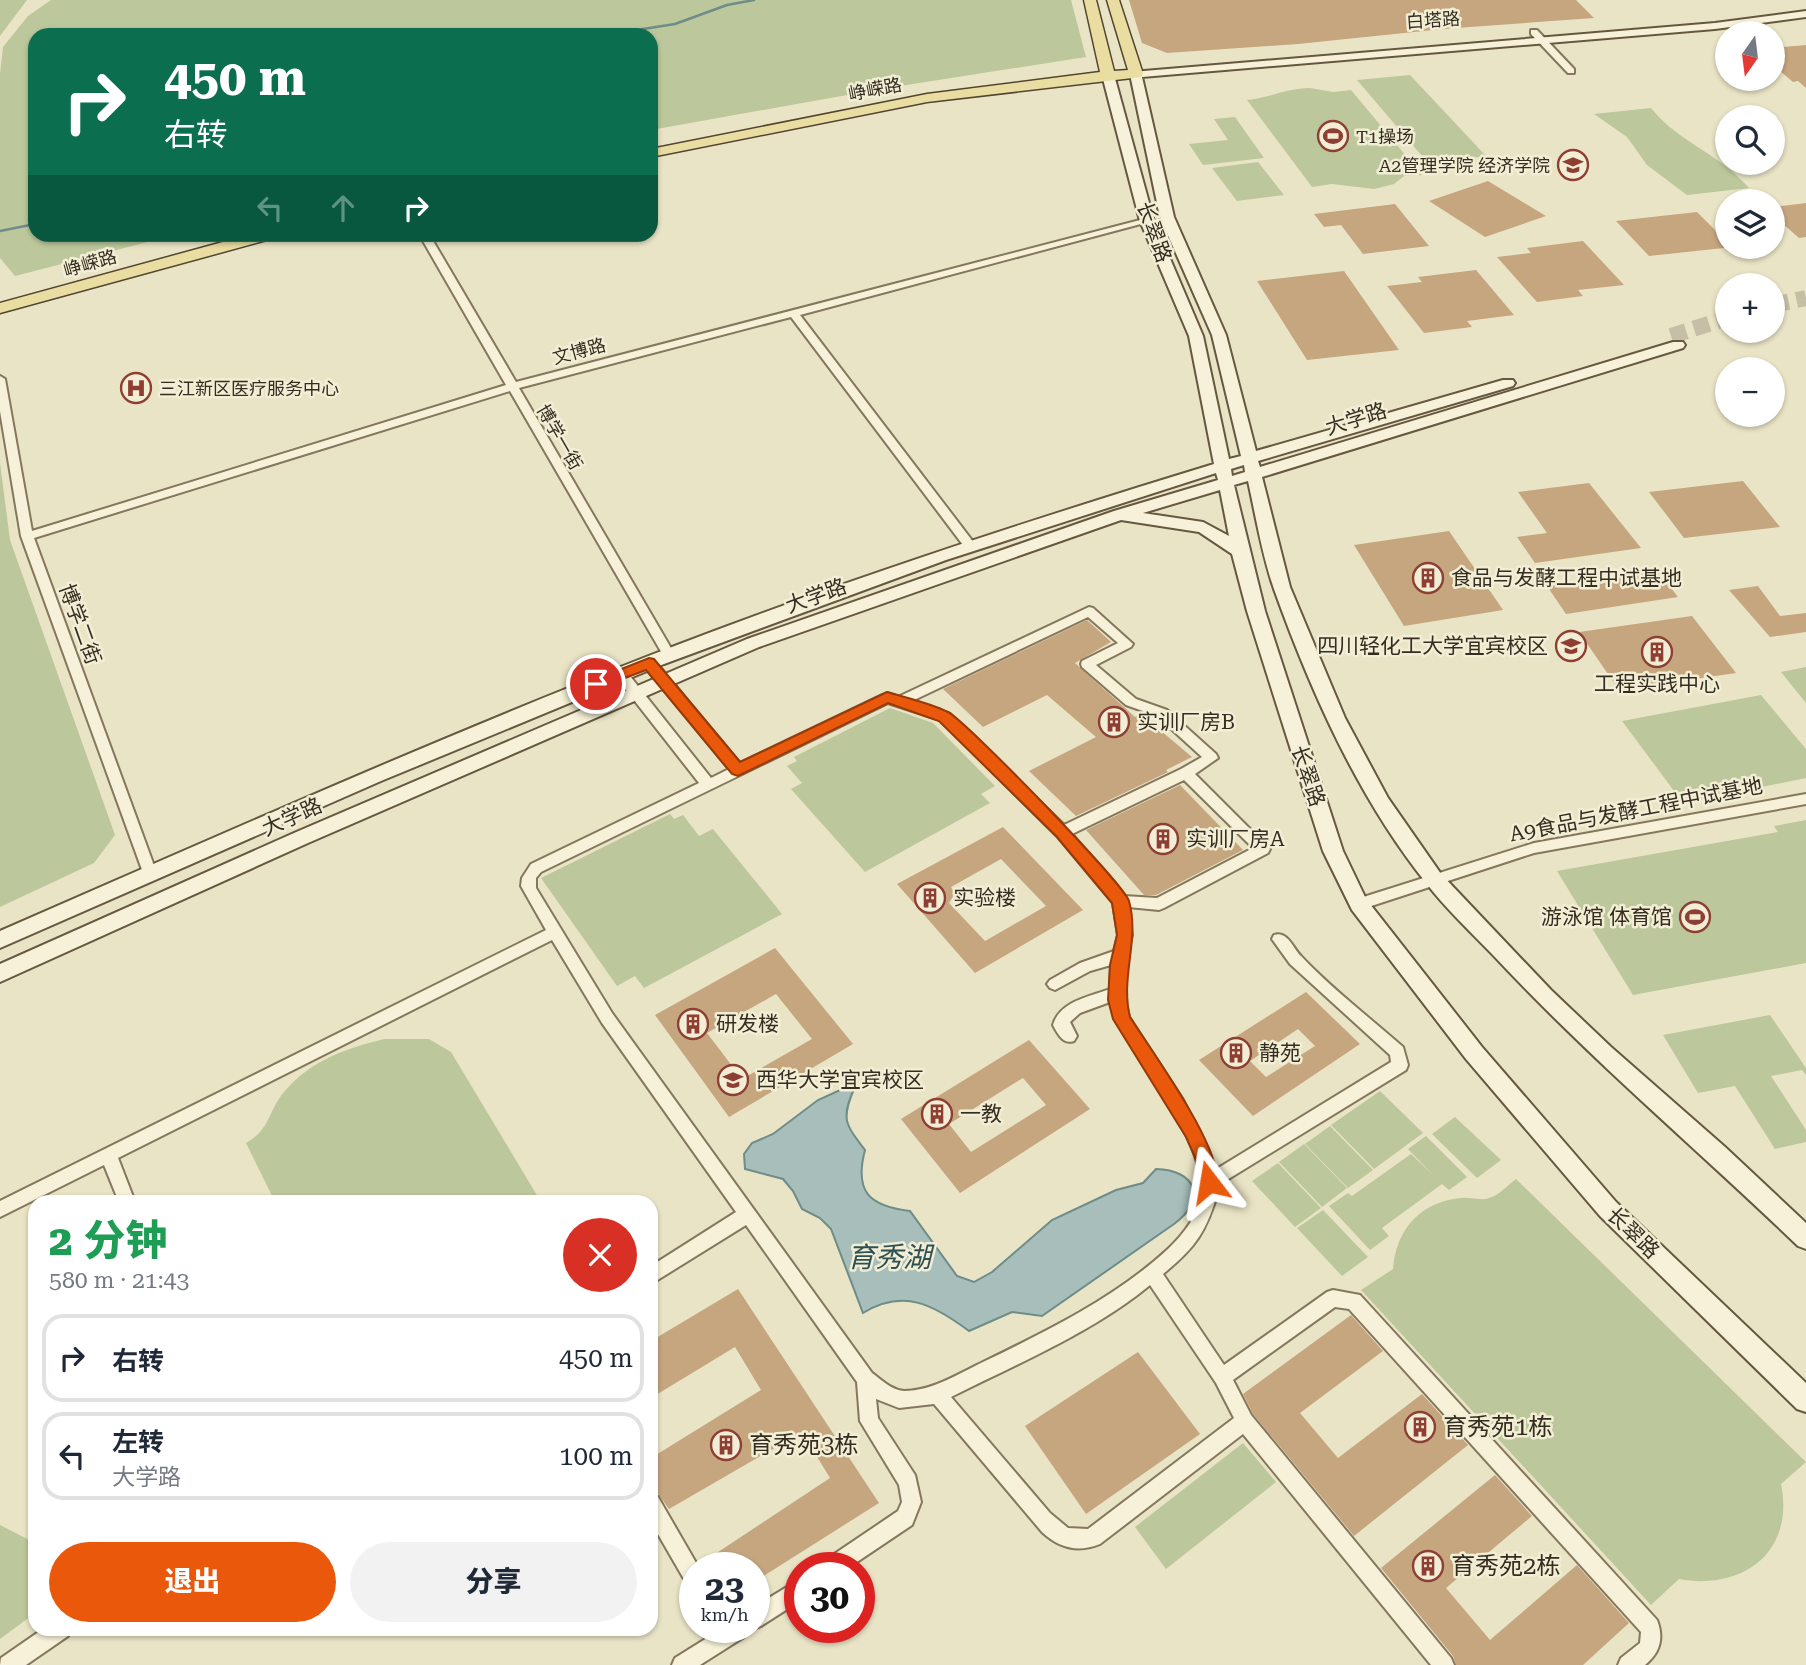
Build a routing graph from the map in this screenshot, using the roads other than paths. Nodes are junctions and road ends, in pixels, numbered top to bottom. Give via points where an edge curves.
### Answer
1 (1090, 0) edge
2 (1113, 0) edge
3 (1806, 2) edge
4 (1806, 14) edge
5 (1538, 36) junction
6 (1186, 57) dead end
7 (1137, 65) junction
8 (1106, 69) junction
9 (1571, 71) dead end
10 (658, 140) edge
11 (658, 152) edge
12 (1147, 221) junction
13 (189, 242) edge
14 (243, 242) edge
15 (429, 242) edge
16 (0, 294) edge
17 (0, 308) edge
18 (793, 312) junction
19 (1675, 341) tunnel mouth
20 (0, 379) edge
21 (511, 387) junction
22 (1250, 465) junction
23 (1225, 473) junction
24 (1120, 515) junction
25 (27, 537) junction
26 (970, 545) junction
27 (1240, 551) junction
28 (669, 655) junction
29 (649, 663) junction
30 (621, 674) junction
31 (662, 681) junction
32 (635, 693) junction
33 (899, 702) junction
34 (738, 770) junction
35 (1186, 773) junction
36 (708, 784) junction
37 (1806, 799) edge
38 (1062, 832) junction
39 (150, 874) junction
40 (1434, 879) junction
41 (1120, 901) junction
42 (1359, 904) junction
43 (555, 932) junction
44 (1279, 939) dead end
45 (0, 940) edge
46 (1121, 955) junction
47 (0, 973) edge
48 (1055, 984) dead end
49 (1117, 993) junction
50 (1069, 1036) dead end
51 (108, 1155) junction
52 (1209, 1182) junction
53 (124, 1195) edge
54 (0, 1209) edge
55 (747, 1214) junction
56 (1806, 1238) edge
57 (658, 1271) edge
58 (1152, 1273) junction
59 (1222, 1377) junction
60 (866, 1379) junction
61 (937, 1394) junction
62 (1806, 1400) edge
63 (1245, 1421) junction
64 (658, 1516) edge
65 (679, 1552) edge
66 (855, 1552) edge
67 (51, 1636) edge
68 (714, 1643) edge
69 (8, 1665) edge
70 (682, 1665) edge
71 (1444, 1665) edge
72 (1628, 1665) edge

1 - 8 main road, 长翠路
2 - 7 main road, 长翠路
3 - 5 main road, 白塔路
4 - 5 main road, 白塔路 via 1715,26
5 - 6 main road, 白塔路
5 - 7 main road, 白塔路
5 - 9 street
7 - 8 main road, 白塔路
7 - 22 main road, 长翠路 via 1167,217 1219,335
8 - 10 main road, 峥嵘路 via 1046,69
8 - 11 main road, 峥嵘路 via 927,98
8 - 12 main road, 长翠路
12 - 18 street, 文博路
12 - 23 main road, 长翠路 via 1196,336
13 - 16 main road, 峥嵘路
14 - 17 main road, 峥嵘路
15 - 21 street, 博学一街
18 - 21 street, 文博路
18 - 26 street
19 - 22 main road, 大学路
20 - 25 street, 博学二街
21 - 25 street, 文博路
21 - 28 street, 博学一街
22 - 23 main road, 大学路
22 - 40 main road, 长翠路 via 1282,587 1336,718 1381,803
23 - 24 main road, 大学路
23 - 26 main road, 大学路
23 - 27 main road, 长翠路
24 - 27 main road via 1203,527
24 - 31 main road, 大学路 via 753,643
25 - 39 street, 博学二街
26 - 28 main road, 大学路
27 - 42 main road, 长翠路 via 1333,850
28 - 29 main road, 大学路
29 - 30 main road, 大学路
29 - 31 street
30 - 32 street
30 - 39 main road, 大学路
31 - 32 main road, 大学路
31 - 34 street
32 - 36 street
32 - 47 main road, 大学路
33 - 34 street via 887,698
33 - 35 street via 1089,611 1127,644 1087,664 1131,702 1162,713 1211,758
33 - 38 street via 944,717
34 - 36 street
35 - 38 street
35 - 41 street via 1263,849 1159,904
36 - 43 street via 536,869 528,877 529,890
37 - 40 street, A9食品与发酵工程中试基地 via 1534,848
38 - 41 street
39 - 45 main road, 大学路
40 - 42 street, A9食品与发酵工程中试基地
40 - 56 main road, 长翠路 via 1603,1054
41 - 46 street via 1125,935
42 - 62 main road, 长翠路 via 1474,1053 1608,1209
43 - 51 street
43 - 55 street via 607,1018
44 - 52 street via 1295,960 1398,1052 1400,1065
46 - 48 street
46 - 49 street
49 - 50 street via 1068,1013 1061,1025
49 - 52 street via 1122,1019 1193,1132
51 - 53 street
51 - 54 street
52 - 58 street via 1207,1208 1194,1234
55 - 57 street
55 - 60 street
58 - 59 street
58 - 61 street via 1122,1297
59 - 63 street
59 - 72 street via 1333,1298 1354,1301 1650,1627 1653,1639 1649,1649
60 - 61 street via 887,1397 909,1401
60 - 66 street via 869,1421 908,1482 912,1502 905,1518
61 - 63 street via 1042,1520 1069,1540 1093,1537
63 - 71 street
64 - 65 street
67 - 69 street
68 - 70 street

